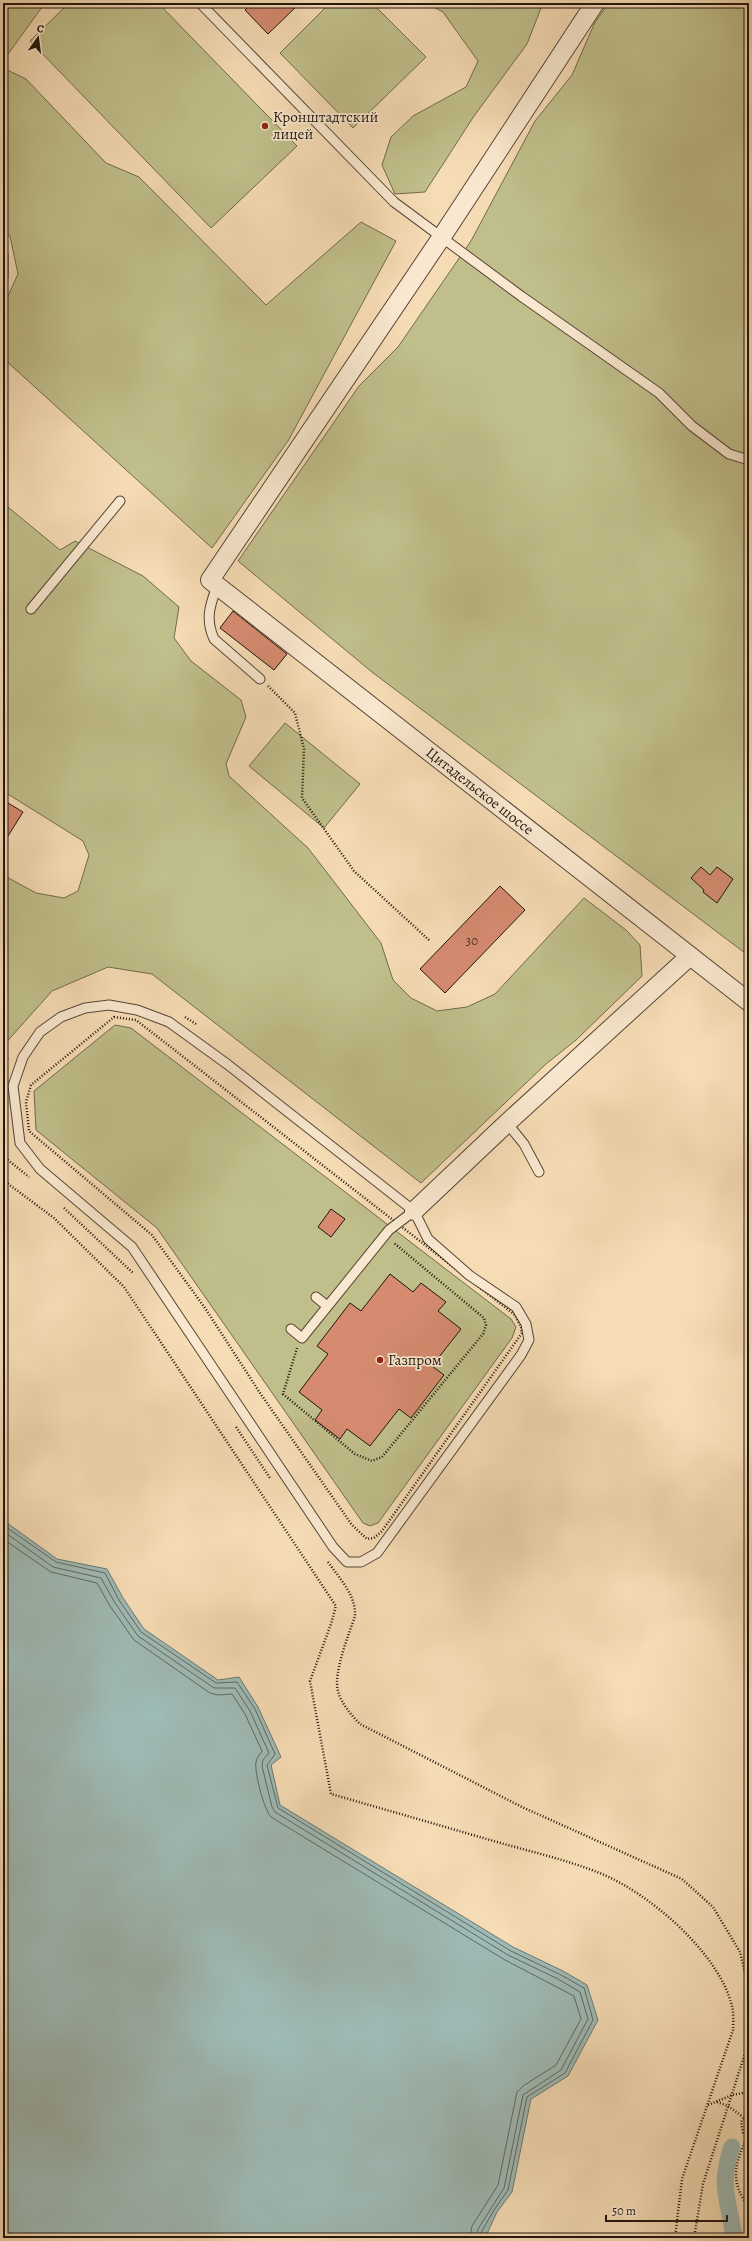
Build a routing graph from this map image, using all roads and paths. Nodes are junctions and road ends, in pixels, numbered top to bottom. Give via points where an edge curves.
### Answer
1 (200, 3) edge
2 (595, 3) edge
3 (441, 238) junction
4 (3, 255) edge
5 (3, 277) edge
6 (749, 460) edge
7 (120, 501) dead end
8 (214, 583) junction
9 (31, 609) dead end
10 (260, 679) joint
11 (430, 941) dead end
12 (690, 956) junction
13 (749, 1002) edge
14 (507, 1123) junction
15 (3, 1156) edge
16 (539, 1172) dead end
17 (30, 1178) dead end
18 (3, 1180) edge
19 (59, 1203) dead end
20 (414, 1211) junction
21 (397, 1224) junction
22 (385, 1236) junction
23 (137, 1279) dead end
24 (316, 1298) dead end
25 (327, 1306) junction
26 (291, 1329) dead end
27 (294, 1353) dead end
28 (232, 1422) dead end
29 (272, 1481) dead end
30 (326, 1559) dead end
31 (749, 1989) edge
32 (749, 2041) edge
33 (749, 2092) edge
34 (732, 2095) junction
35 (717, 2102) junction
36 (708, 2106) junction
37 (728, 2106) junction
38 (749, 2111) edge
39 (743, 2117) junction
40 (748, 2138) edge
41 (749, 2207) edge
42 (675, 2238) edge
43 (694, 2238) edge

1 - 3 lane via 377,186
2 - 3 street
3 - 6 lane via 659,393 692,426 729,454
3 - 8 street
4 - 5 lane
7 - 9 lane
8 - 10 lane via 208,610 210,630 214,639
8 - 12 street, Цитадельское шоссе
10 - 11 path via 295,713 304,749 302,798 354,871
12 - 13 street, Цитадельское шоссе
12 - 14 street
14 - 16 lane via 524,1144
14 - 20 street
15 - 17 path
18 - 36 path via 54,1218 124,1286 336,1606 332,1624 310,1681 331,1794 602,1874 630,1889 681,1927 704,1953 721,1979 732,2006 733,2030
19 - 23 path via 133,1272
20 - 20 lane via 227,1064 169,1022 137,1010 109,1005 85,1008 61,1017 40,1032 23,1057 13,1086 20,1143 40,1169 132,1247 333,1547 348,1562 361,1562 377,1553 521,1355 529,1340 526,1324 516,1307 469,1275 428,1240
20 - 21 lane
21 - 21 path via 516,1315 522,1327 522,1334 382,1531 374,1538 367,1539 352,1525 260,1393 205,1308 152,1235 30,1131 26,1102 32,1085 114,1017 136,1020
21 - 22 lane
22 - 25 lane
22 - 27 path via 484,1318 486,1325 483,1334 382,1457 372,1461 355,1454 283,1394
24 - 25 lane
25 - 26 lane via 302,1338
28 - 29 path
30 - 31 path via 353,1598 355,1607 336,1679 344,1704 360,1724 522,1807 682,1879 713,1907 740,1952
32 - 34 path
33 - 34 path
34 - 35 path
34 - 37 path
35 - 36 path
35 - 37 path
36 - 42 path via 682,2179
37 - 39 path
37 - 43 path via 703,2184
38 - 39 path
39 - 40 path via 742,2128
40 - 41 path via 740,2153 735,2178 740,2195

